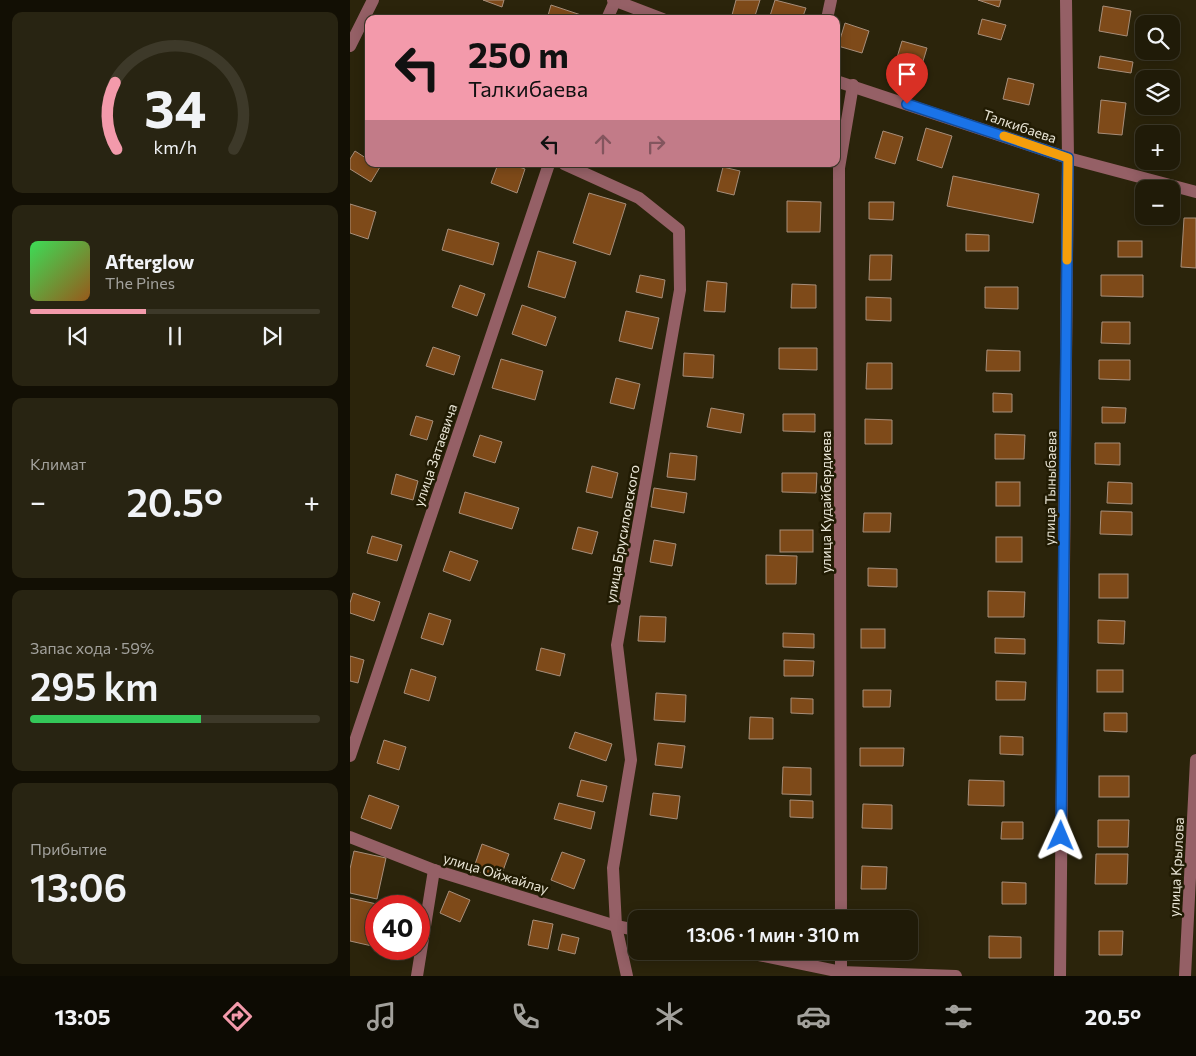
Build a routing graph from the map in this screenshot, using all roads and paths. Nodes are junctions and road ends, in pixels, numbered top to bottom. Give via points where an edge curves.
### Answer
1 (373, 0) edge
2 (614, 0) edge
3 (831, 0) edge
4 (1066, 0) edge
5 (366, 15) edge
6 (608, 15) edge
7 (653, 15) edge
8 (828, 15) edge
9 (365, 16) edge
10 (350, 46) edge
11 (840, 82) edge
12 (853, 85) junction
13 (1068, 158) junction
14 (840, 162) edge
15 (548, 167) edge
16 (571, 167) edge
17 (839, 167) edge
18 (1196, 192) edge
19 (350, 756) edge
20 (1196, 760) edge
21 (350, 837) edge
22 (434, 870) junction
23 (841, 910) edge
24 (616, 926) junction
25 (628, 928) edge
26 (780, 960) edge
27 (841, 960) edge
28 (841, 974) edge
29 (417, 976) edge
30 (627, 976) edge
31 (956, 976) edge
32 (1060, 976) edge
33 (1185, 976) edge

1 - 5 street
2 - 6 street
2 - 7 street
3 - 8 street
4 - 13 street, улица Тыныбаева
9 - 10 street
11 - 12 street, Талкибаева
12 - 13 street, Талкибаева
12 - 14 street, улица Кудайбердиева
13 - 18 street, Талкибаева
13 - 32 street, улица Тыныбаева
15 - 19 street, улица Затаевича
16 - 24 street, улица Брусиловского via 639,198 679,230 680,290 617,645 632,760 613,868
17 - 23 street, улица Кудайбердиева
20 - 33 street, улица Крылова
21 - 22 street, улица Ойжайлау
22 - 24 street, улица Ойжайлау
22 - 29 street
24 - 25 street, улица Ойжайлау
24 - 30 street, улица Брусиловского
26 - 28 street
27 - 28 street
28 - 31 street

